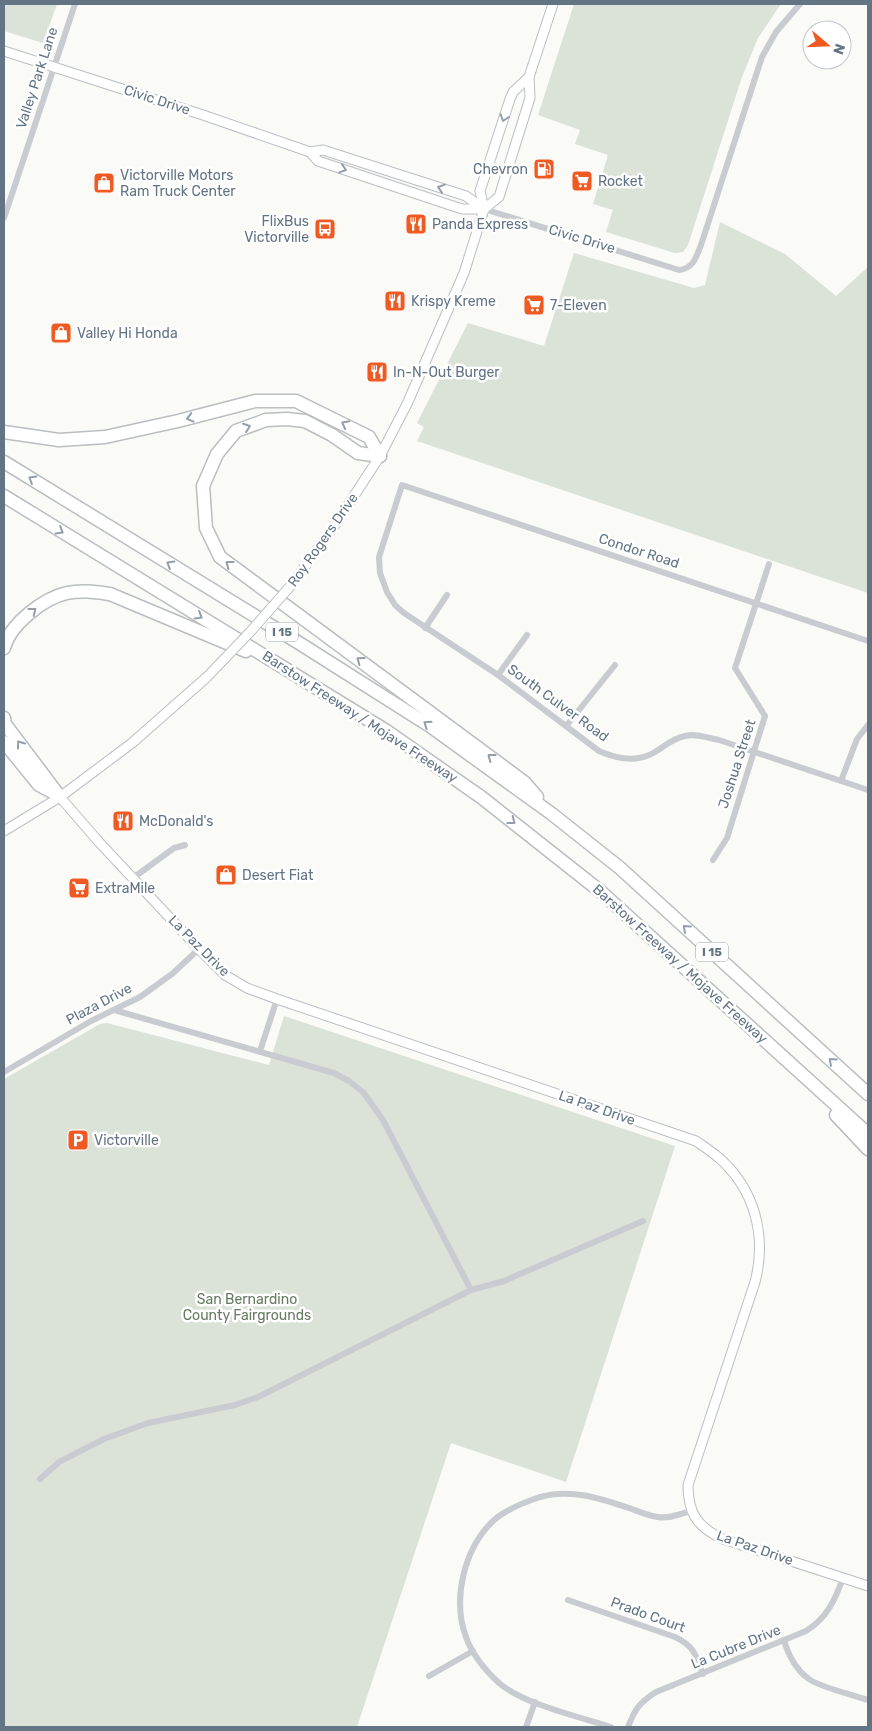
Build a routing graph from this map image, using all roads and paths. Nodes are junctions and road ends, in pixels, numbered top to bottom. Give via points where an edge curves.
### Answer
1 (75, 4) edge
2 (553, 4) edge
3 (800, 4) edge
4 (4, 51) edge
5 (54, 67) junction
6 (529, 77) junction
7 (484, 210) junction
8 (4, 218) edge
9 (4, 432) edge
10 (380, 456) junction
11 (4, 462) edge
12 (402, 485) joint
13 (4, 496) edge
14 (769, 564) dead end
15 (447, 595) dead end
16 (755, 602) junction
17 (425, 628) junction
18 (527, 635) dead end
19 (868, 641) edge
20 (4, 648) edge
21 (615, 665) dead end
22 (283, 667) junction
23 (498, 675) junction
24 (4, 718) edge
25 (567, 725) junction
26 (868, 725) edge
27 (4, 742) edge
28 (755, 752) junction
29 (841, 781) junction
30 (868, 790) edge
31 (60, 797) junction
32 (552, 814) junction
33 (4, 831) edge
34 (185, 845) dead end
35 (713, 860) dead end
36 (133, 878) junction
37 (199, 949) junction
38 (277, 999) junction
39 (114, 1010) junction
40 (762, 1037) junction
41 (260, 1051) junction
42 (4, 1072) edge
43 (868, 1094) edge
44 (868, 1134) edge
45 (868, 1149) edge
46 (643, 1221) dead end
47 (471, 1290) junction
48 (40, 1479) dead end
49 (691, 1511) junction
50 (843, 1578) junction
51 (868, 1586) edge
52 (568, 1600) dead end
53 (784, 1640) junction
54 (473, 1651) junction
55 (703, 1674) junction
56 (429, 1676) dead end
57 (868, 1700) edge
58 (535, 1702) junction
59 (526, 1727) edge
60 (611, 1727) edge
61 (628, 1727) edge

1 - 5 street, Valley Park Lane
2 - 6 street, Roy Rogers Drive
3 - 7 street, Civic Drive via 776,32 762,57 695,261 686,269 679,270
4 - 5 street, Civic Drive
5 - 7 street, Civic Drive via 310,152 323,150 457,193
5 - 8 street, Valley Park Lane
6 - 7 street, Roy Rogers Drive via 530,98 499,197
6 -> 7 street, Roy Rogers Drive via 513,92 510,100 480,191
7 - 10 street, Roy Rogers Drive via 464,273 407,404
10 -> 9 highway via 368,437 296,401 255,401 105,437 59,440
10 - 31 street, Roy Rogers Drive, bridge via 293,583 251,630 207,676 132,743
32 -> 10 highway via 524,782 220,557 206,528 203,486 217,454 236,431 266,420 305,421 358,453
32 -> 11 highway, Barstow Freeway / Mojave Freeway / I 15 via 422,720
12 - 16 street, Condor Road
12 - 17 street, South Culver Road via 379,557 380,573 395,605
13 -> 22 highway, Barstow Freeway / Mojave Freeway / I 15
14 - 16 street, Joshua Street
15 - 17 street
16 - 19 street, Condor Road
16 - 28 street, Joshua Street via 735,668 765,716
17 - 23 street, South Culver Road
18 - 23 street
20 -> 22 highway via 14,628 36,608 65,593 90,590 110,594
21 - 25 street
22 -> 40 highway, Barstow Freeway / Mojave Freeway / I 15 via 385,730 481,797 600,891
23 - 25 street, South Culver Road
31 -> 24 highway via 5,724
25 - 28 street, South Culver Road via 599,751 616,758 647,756 672,741 695,735
26 - 29 street via 857,739
27 - 31 highway via 39,785
28 - 29 street, South Culver Road
28 - 35 street, Joshua Street via 727,838
29 - 30 street, South Culver Road
31 - 33 street
31 - 36 street, La Paz Drive
43 -> 32 highway, Barstow Freeway / Mojave Freeway / I 15 via 620,868
34 - 36 street via 174,848
36 - 37 street, La Paz Drive
37 - 38 street, La Paz Drive via 225,975 247,988
37 - 39 street, Plaza Drive via 152,989
38 - 41 street
38 - 49 street, La Paz Drive via 696,1141 737,1178 749,1198 757,1224 759,1266 688,1484
39 - 41 street
39 - 42 street, Plaza Drive
40 - 44 highway, Barstow Freeway / Mojave Freeway / I 15
40 - 45 highway
41 - 47 street via 334,1073 363,1092 382,1120
46 - 47 street via 504,1281
47 - 48 street via 258,1397 148,1423 104,1439 59,1462
49 - 50 street, La Paz Drive via 699,1523 723,1539
49 - 54 street via 656,1517 576,1493 541,1497 505,1513 493,1521 481,1536 463,1575 461,1617
50 - 51 street, La Paz Drive
50 - 53 street, La Cubre Drive via 824,1617 806,1631
52 - 55 street, Prado Court via 686,1642 694,1651
53 - 55 street, La Cubre Drive
53 - 57 street via 795,1664 811,1681
54 - 56 street
54 - 58 street via 499,1683
55 - 61 street, La Cubre Drive via 656,1692 642,1701
58 - 59 street
58 - 60 street

